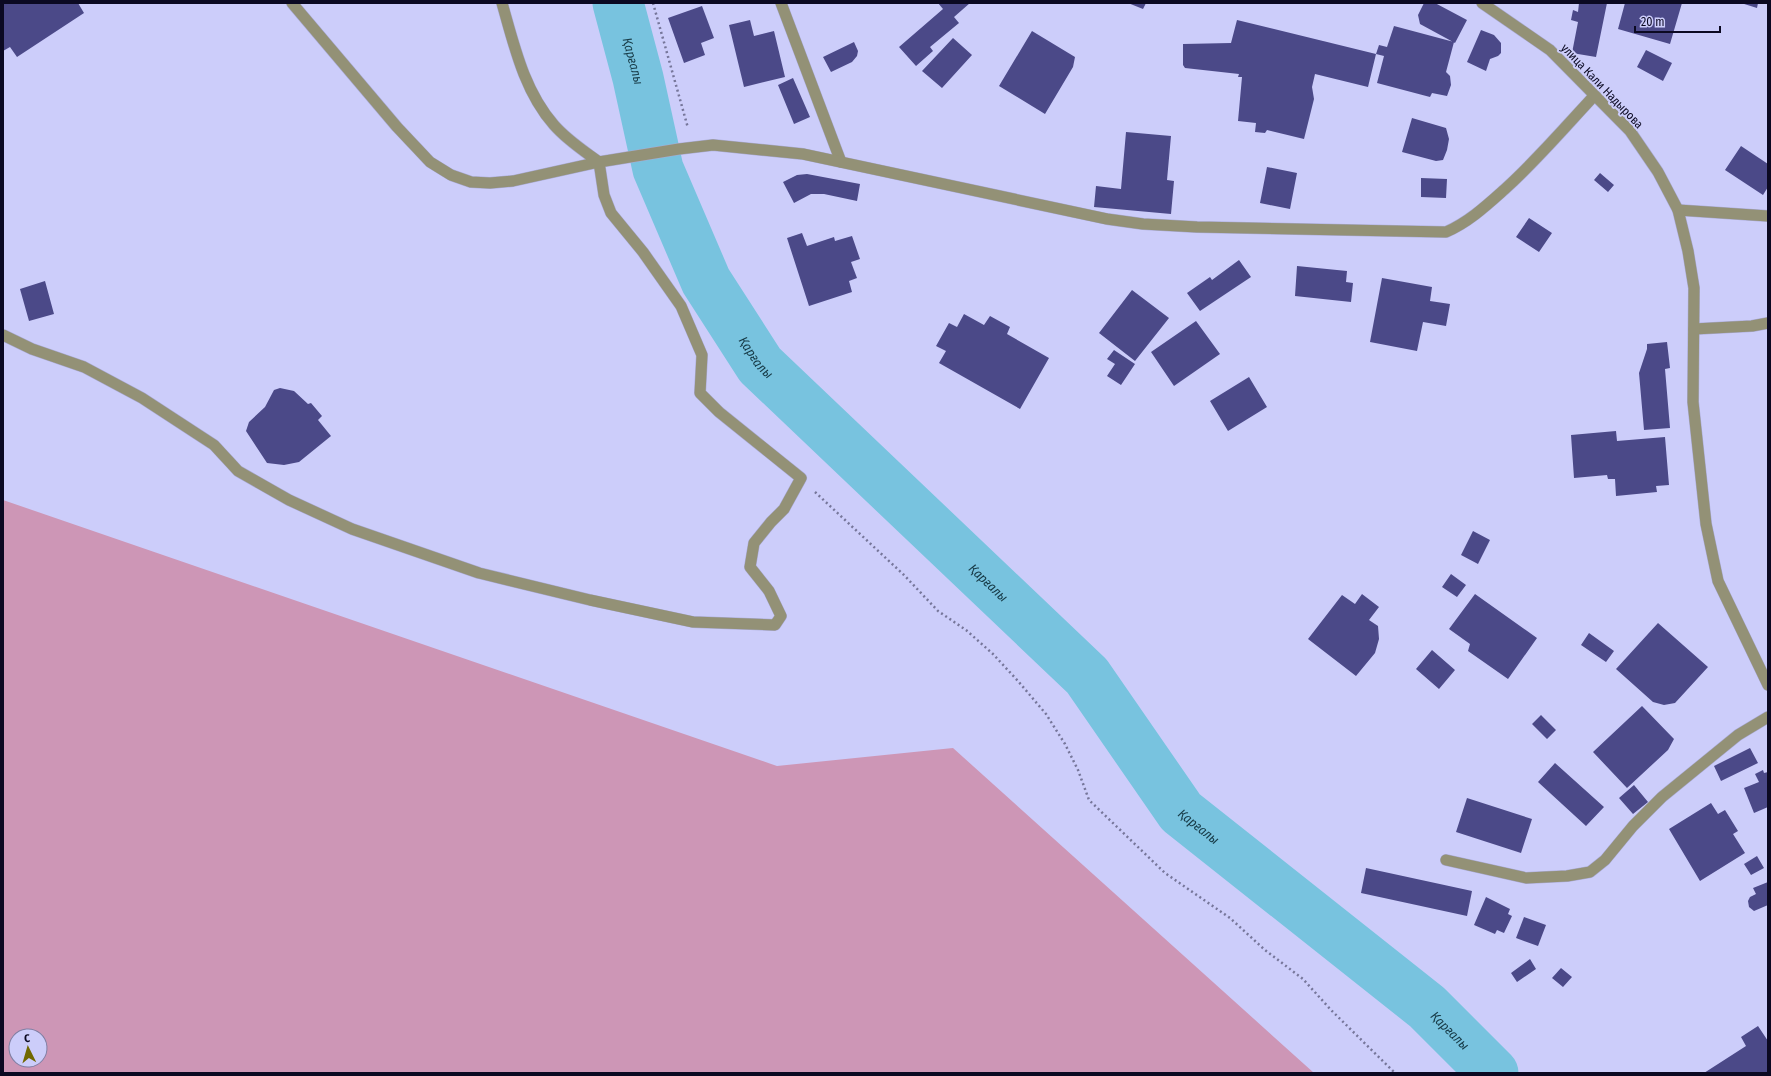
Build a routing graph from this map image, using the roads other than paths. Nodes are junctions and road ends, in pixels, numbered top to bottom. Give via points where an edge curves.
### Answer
1 (292, 3) edge
2 (502, 3) edge
3 (781, 3) edge
4 (1482, 3) edge
5 (1594, 96) junction
6 (599, 162) junction
7 (841, 162) junction
8 (1678, 210) junction
9 (1768, 216) edge
10 (1768, 323) edge
11 (1694, 329) junction
12 (3, 335) edge
13 (1768, 685) edge
14 (1768, 717) edge
15 (1446, 860) dead end

1 - 6 street via 397,127 430,162 451,176 471,182 513,181
2 - 6 street via 521,69 536,99 554,125
3 - 7 street
4 - 5 street, улица Кали Надырова via 1550,50
5 - 7 street via 1527,168 1463,225 1446,232 1197,227 1107,220
5 - 8 street, улица Кали Надырова via 1630,131 1658,172
6 - 7 street via 713,145 803,154
6 - 12 street via 604,194 611,213 643,252 681,306 702,355 700,393 719,412 800,478 784,508 754,543 750,567 769,591 780,616 775,625 693,622 480,573 352,529 289,500 238,471 214,445 142,398 84,367 32,349
8 - 9 street
8 - 11 street, улица Кали Надырова via 1694,288
10 - 11 street
11 - 13 street, улица Кали Надырова via 1693,402 1706,524 1718,581
14 - 15 street via 1738,735 1662,797 1633,826 1605,860 1590,872 1526,878

